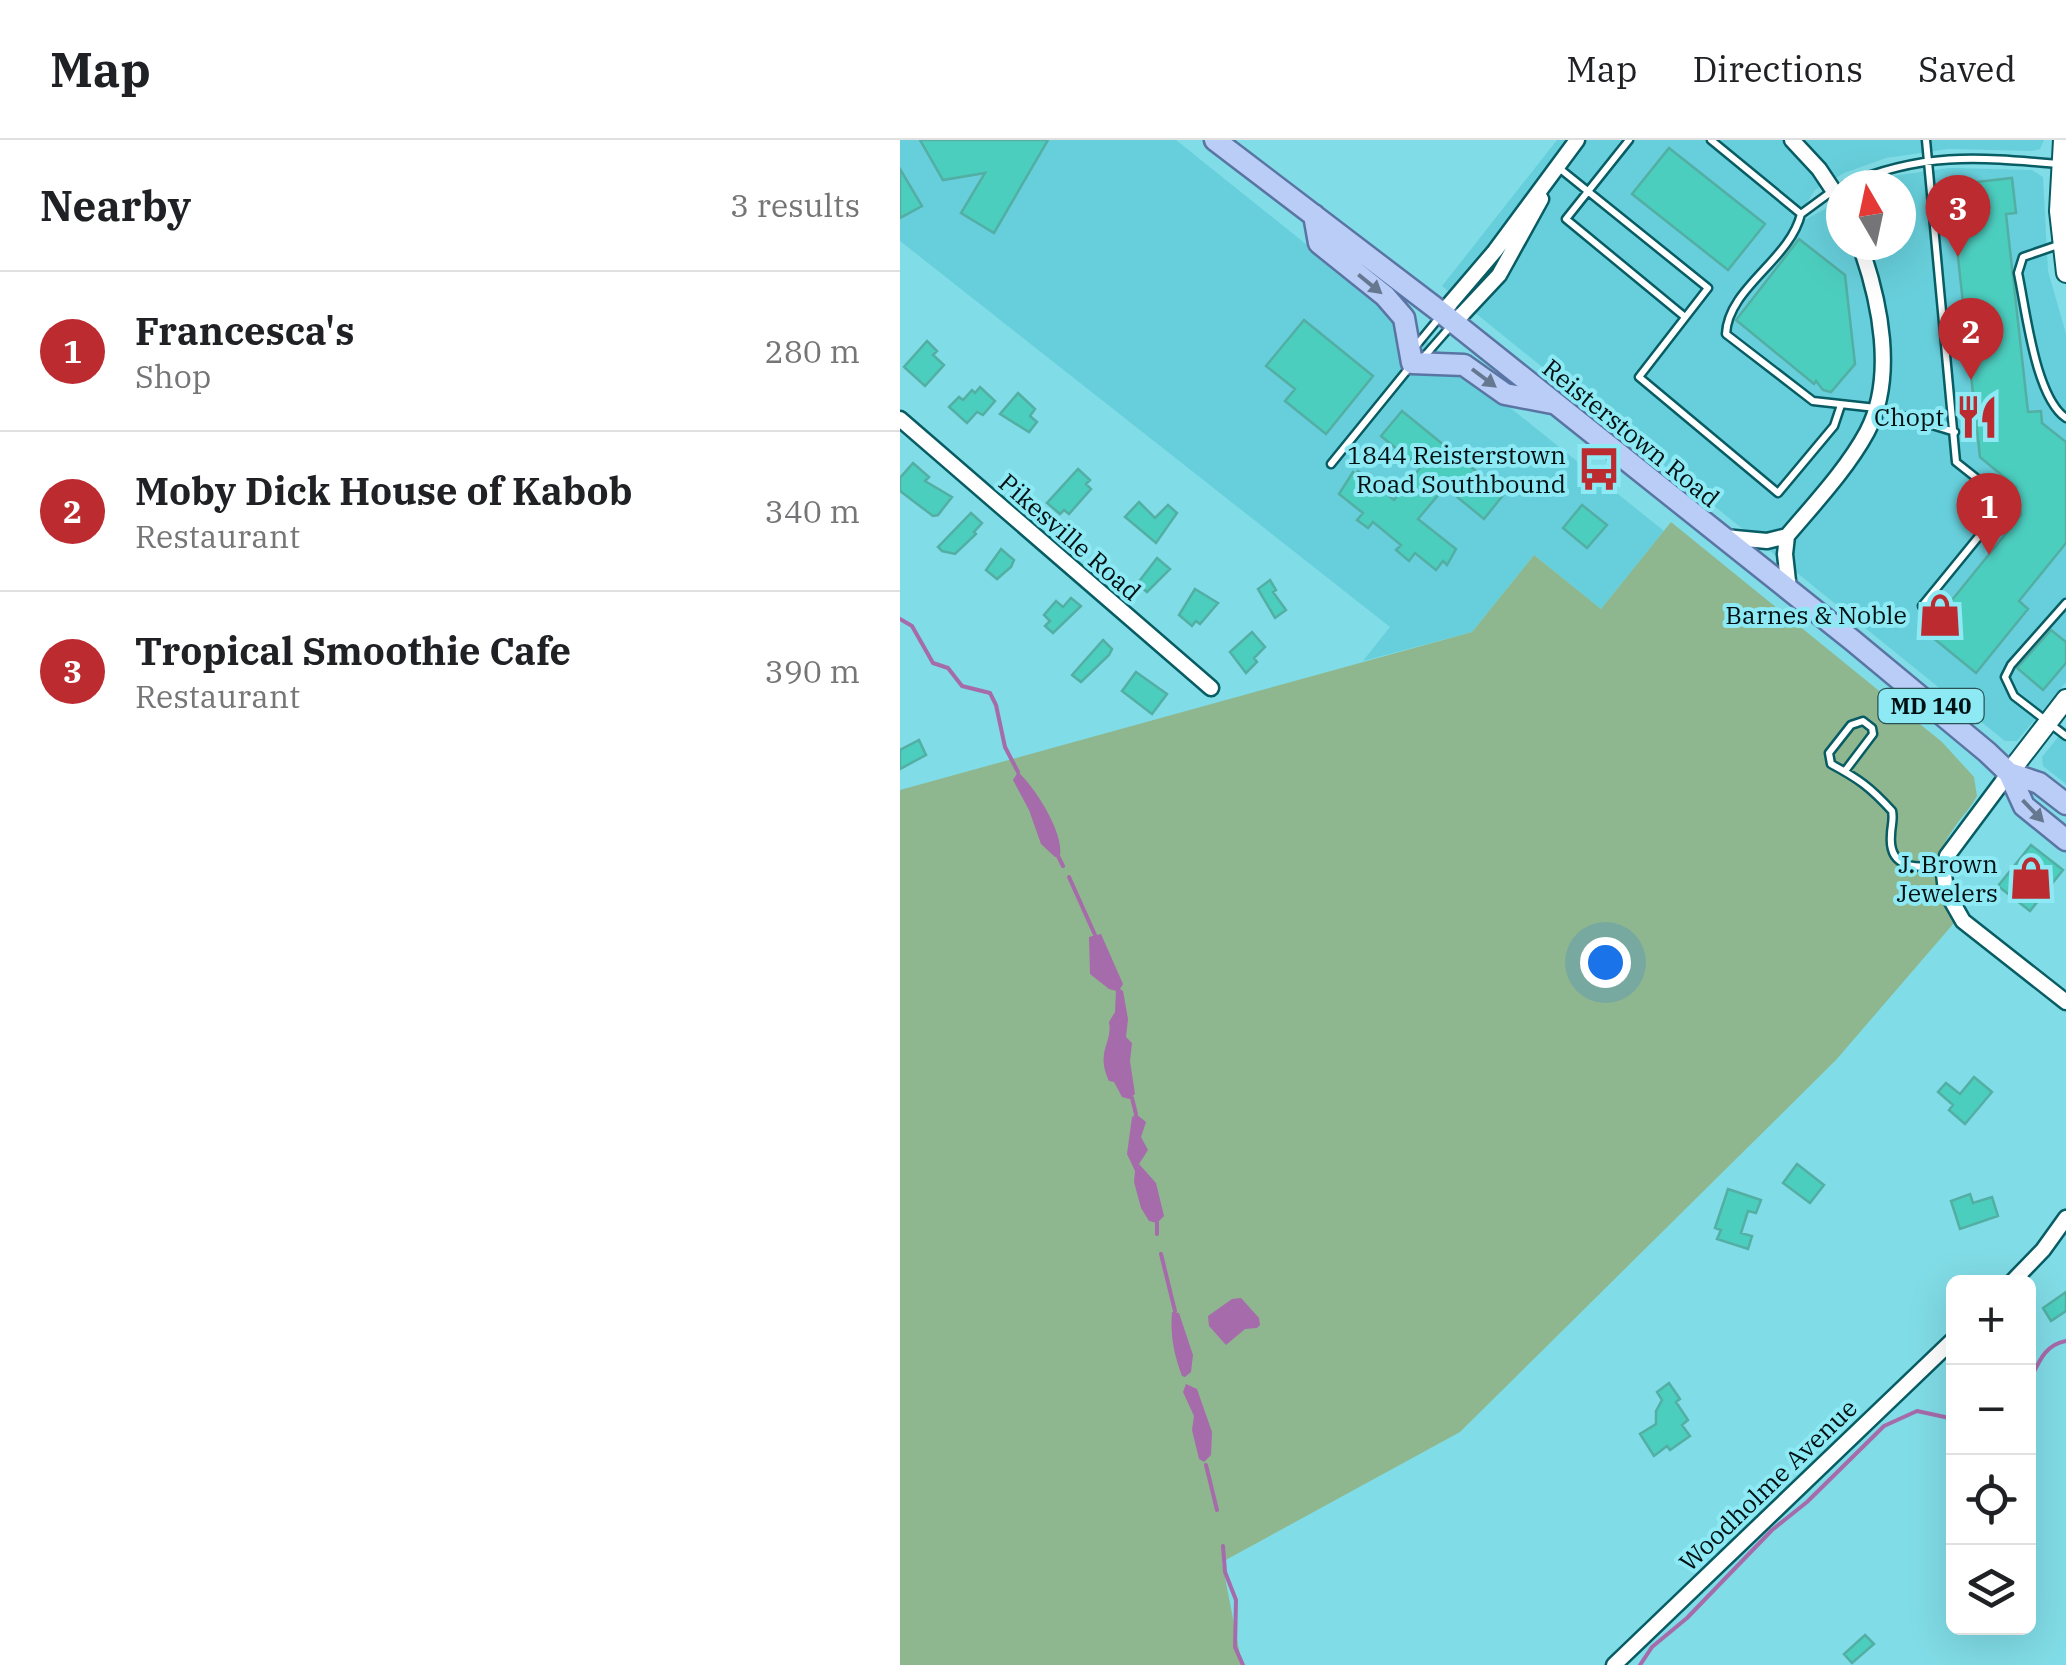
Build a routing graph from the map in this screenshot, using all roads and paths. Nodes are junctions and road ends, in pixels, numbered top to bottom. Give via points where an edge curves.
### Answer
1 (1215, 140) edge
2 (1577, 140) edge
3 (1630, 140) edge
4 (1711, 140) edge
5 (1792, 140) edge
6 (1926, 140) edge
7 (2063, 140) edge
8 (1238, 147) edge
9 (1929, 159) junction
10 (2060, 164) junction
11 (1558, 168) junction
12 (1880, 170) edge
13 (1826, 176) edge
14 (1588, 192) junction
15 (1826, 199) edge
16 (1801, 214) junction
17 (1314, 215) junction
18 (2062, 244) junction
19 (1864, 260) edge
20 (2066, 272) edge
21 (1685, 317) junction
22 (1448, 318) junction
23 (1412, 363) junction
24 (1554, 404) junction
25 (1840, 404) junction
26 (1876, 408) junction
27 (2066, 418) edge
28 (900, 419) edge
29 (1955, 432) junction
30 (1331, 464) dead end
31 (1721, 536) junction
32 (1787, 536) junction
33 (1789, 590) junction
34 (1922, 606) dead end
35 (2063, 606) edge
36 (1211, 688) dead end
37 (2066, 699) edge
38 (2047, 722) junction
39 (2066, 736) edge
40 (1844, 771) junction
41 (2009, 773) junction
42 (2065, 802) edge
43 (2066, 840) edge
44 (1944, 866) junction
45 (2066, 1002) edge
46 (2066, 1218) edge
47 (2019, 1275) edge
48 (1946, 1347) edge
49 (1614, 1665) edge

1 - 8 main road, Reisterstown Road / MD 140
2 - 11 street
3 - 14 lane
4 - 16 lane
5 - 13 street
6 - 9 lane
7 - 10 street
8 - 17 main road, Reisterstown Road / MD 140
9 - 10 lane
9 - 12 lane
9 - 29 lane
10 - 18 street
11 - 14 lane
11 - 22 street
14 - 21 lane via 1566,219
14 - 21 lane via 1708,288
15 - 16 lane
16 - 25 lane via 1796,233 1731,311 1726,334 1806,398
17 - 22 main road, Reisterstown Road / MD 140
17 -> 23 main road via 1320,243 1404,318
18 - 20 street
18 - 27 lane via 2023,257 2018,273 2044,387
19 - 26 street via 1880,330
21 - 25 lane via 1639,377 1778,493 1834,426
22 - 23 lane via 1425,357
22 - 23 lane via 1416,346
22 - 24 main road, Reisterstown Road / MD 140
23 -> 24 main road via 1464,365 1506,394
23 - 30 lane
24 - 31 main road, Reisterstown Road / MD 140
25 - 26 lane
26 - 29 lane
26 - 32 street via 1855,450
28 - 36 street, Pikesville Road
29 - 34 lane via 1956,462 1985,485 1988,524
31 - 32 street via 1767,542
31 - 33 main road, Reisterstown Road / MD 140
32 - 33 street
33 - 41 main road, Reisterstown Road / MD 140
35 - 38 lane via 2005,677 2009,691
37 - 38 street
38 - 39 lane
38 - 41 street
40 - 40 lane via 1874,734 1867,722 1850,724 1830,752 1831,764
40 - 44 lane via 1892,810 1890,840 1902,864
41 - 42 main road, Reisterstown Road / MD 140 via 2039,782
41 -> 43 main road, Reisterstown Road / MD 140 via 2024,806
41 - 44 street
44 - 45 street via 1948,899 1963,921
46 - 47 street
48 - 49 street, Woodholme Avenue

